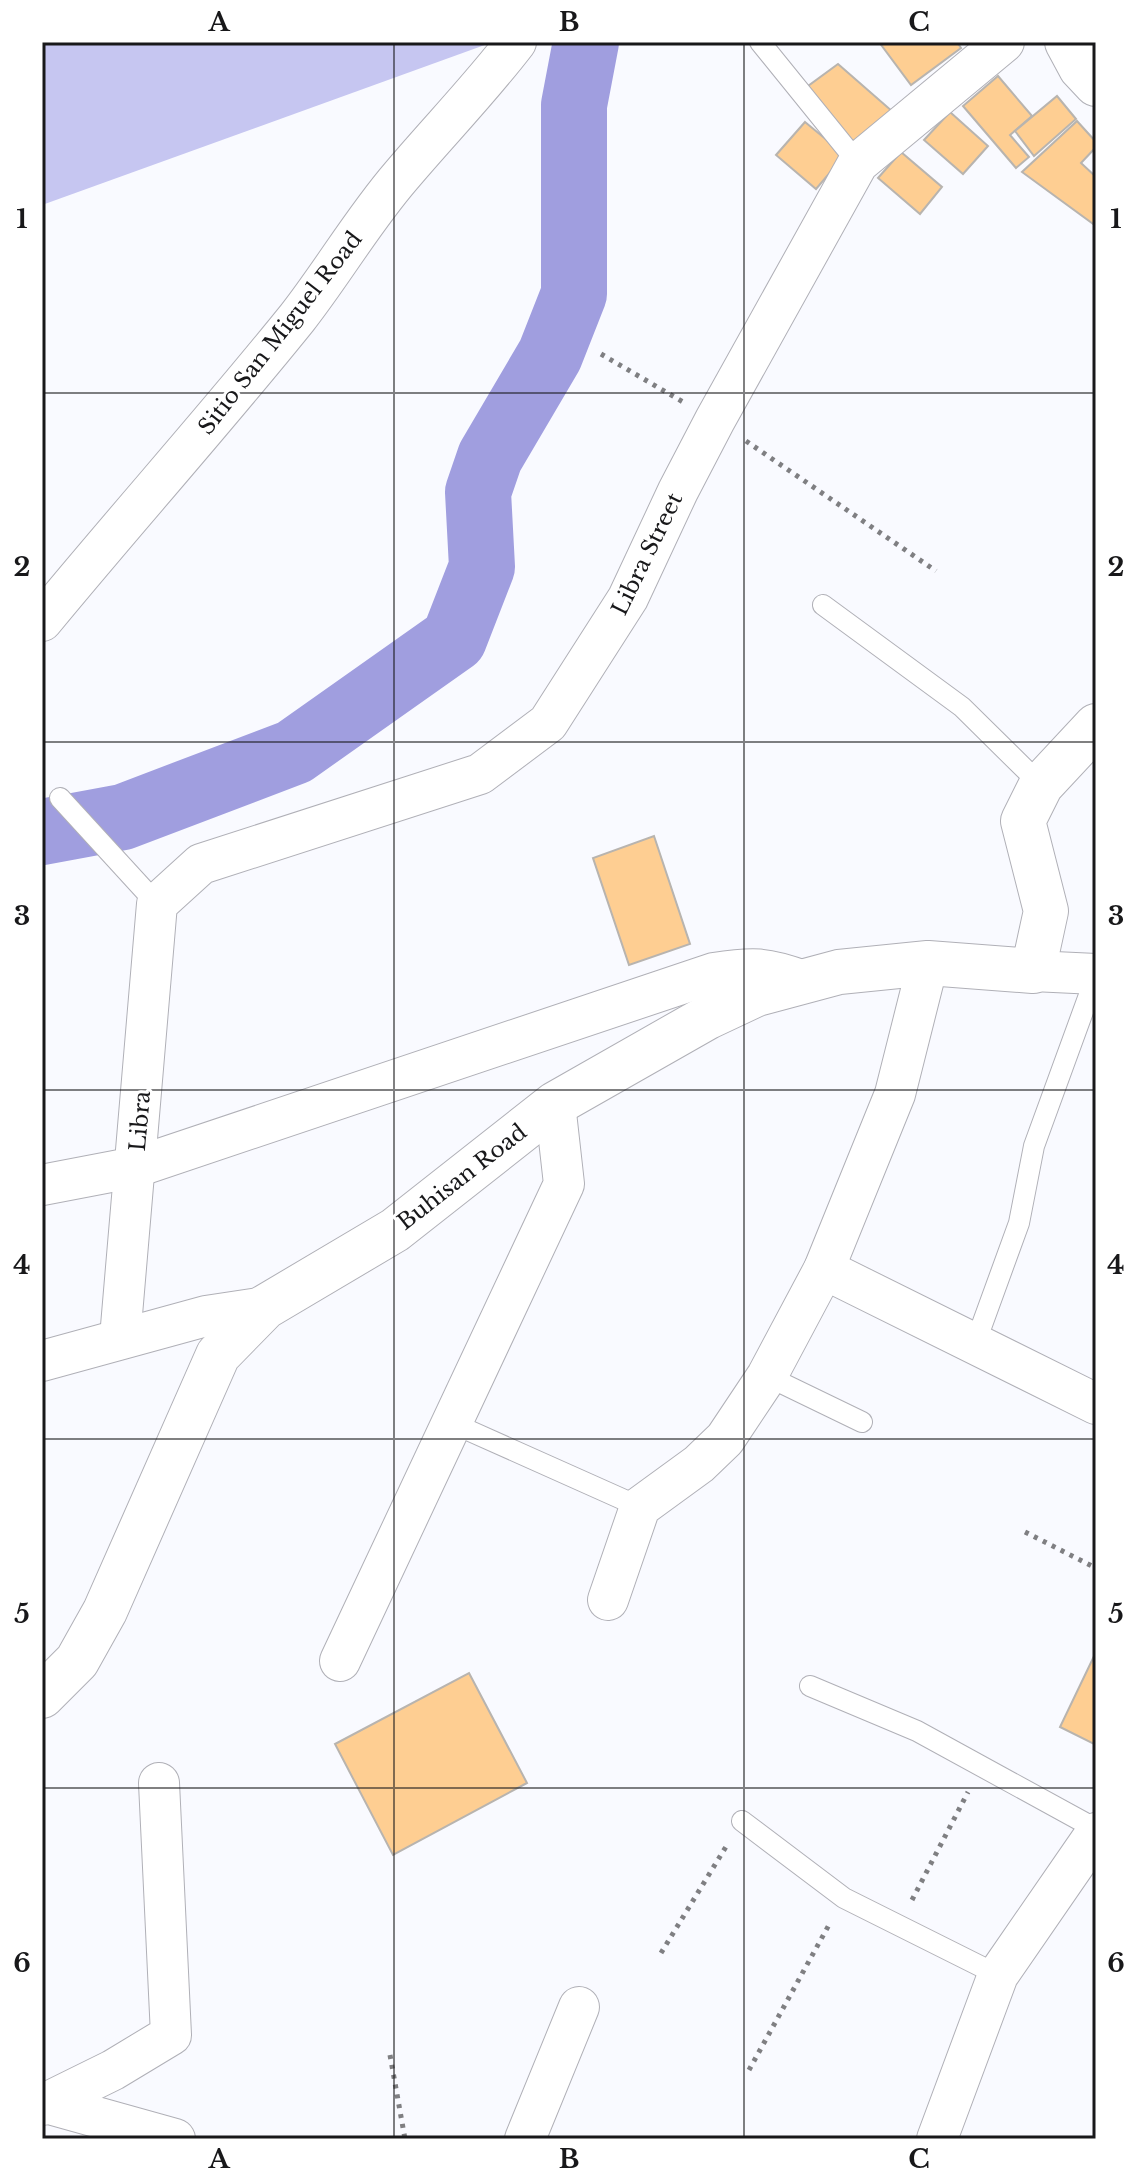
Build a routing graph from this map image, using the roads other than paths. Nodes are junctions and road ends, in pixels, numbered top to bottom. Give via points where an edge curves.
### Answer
1 (516, 42) edge
2 (760, 42) edge
3 (1004, 42) edge
4 (1040, 42) edge
5 (1081, 65) edge
6 (858, 163) junction
7 (823, 605) dead end
8 (42, 621) edge
9 (1096, 726) edge
10 (1041, 785) junction
11 (60, 798) dead end
12 (157, 904) junction
13 (928, 963) junction
14 (1033, 971) junction
15 (1096, 975) edge
16 (804, 981) junction
17 (555, 1104) junction
18 (136, 1167) junction
19 (42, 1185) edge
20 (824, 1269) junction
21 (265, 1307) junction
22 (120, 1338) junction
23 (975, 1344) junction
24 (42, 1361) edge
25 (767, 1376) junction
26 (1096, 1404) edge
27 (862, 1422) dead end
28 (452, 1423) junction
29 (640, 1507) junction
30 (608, 1600) dead end
31 (340, 1661) dead end
32 (810, 1686) dead end
33 (42, 1696) edge
34 (159, 1783) dead end
35 (742, 1821) road end
36 (1096, 1831) edge
37 (998, 1975) junction
38 (579, 2007) dead end
39 (44, 2104) edge
40 (175, 2139) edge
41 (525, 2139) edge
42 (937, 2139) edge

1 - 8 street, Sitio San Miguel Road via 399,178 236,394
2 - 6 lane
3 - 6 street, Libra Street
4 - 5 street via 1049,52
6 - 12 street, Libra Street via 715,420 628,598 548,723 480,774 201,864
7 - 10 lane via 962,707
9 - 10 street
10 - 14 street via 1023,821 1046,911
11 - 12 lane
12 - 18 street, Libra
13 - 14 street, Buhisan Road
13 - 16 street, Buhisan Road
13 - 20 street via 895,1094
14 - 15 street, Buhisan Road
15 - 23 lane via 1034,1146 1019,1223
16 - 17 street, Buhisan Road via 757,994 708,1017
16 - 18 street via 772,969 714,973
17 - 21 street, Buhisan Road via 395,1230
17 - 28 street via 564,1184
18 - 19 street
18 - 22 street, Libra
20 - 23 street
20 - 25 street
21 - 22 street
21 - 33 street, Buhisan Road via 218,1355 105,1611 77,1661
22 - 24 street
23 - 26 street
25 - 27 lane
25 - 29 street via 725,1439
28 - 29 lane
28 - 31 street
29 - 30 street
32 - 36 lane via 917,1731
34 - 39 street via 171,2035
35 - 37 lane via 844,1898
36 - 37 street
37 - 42 street
38 - 41 street
39 - 40 street

